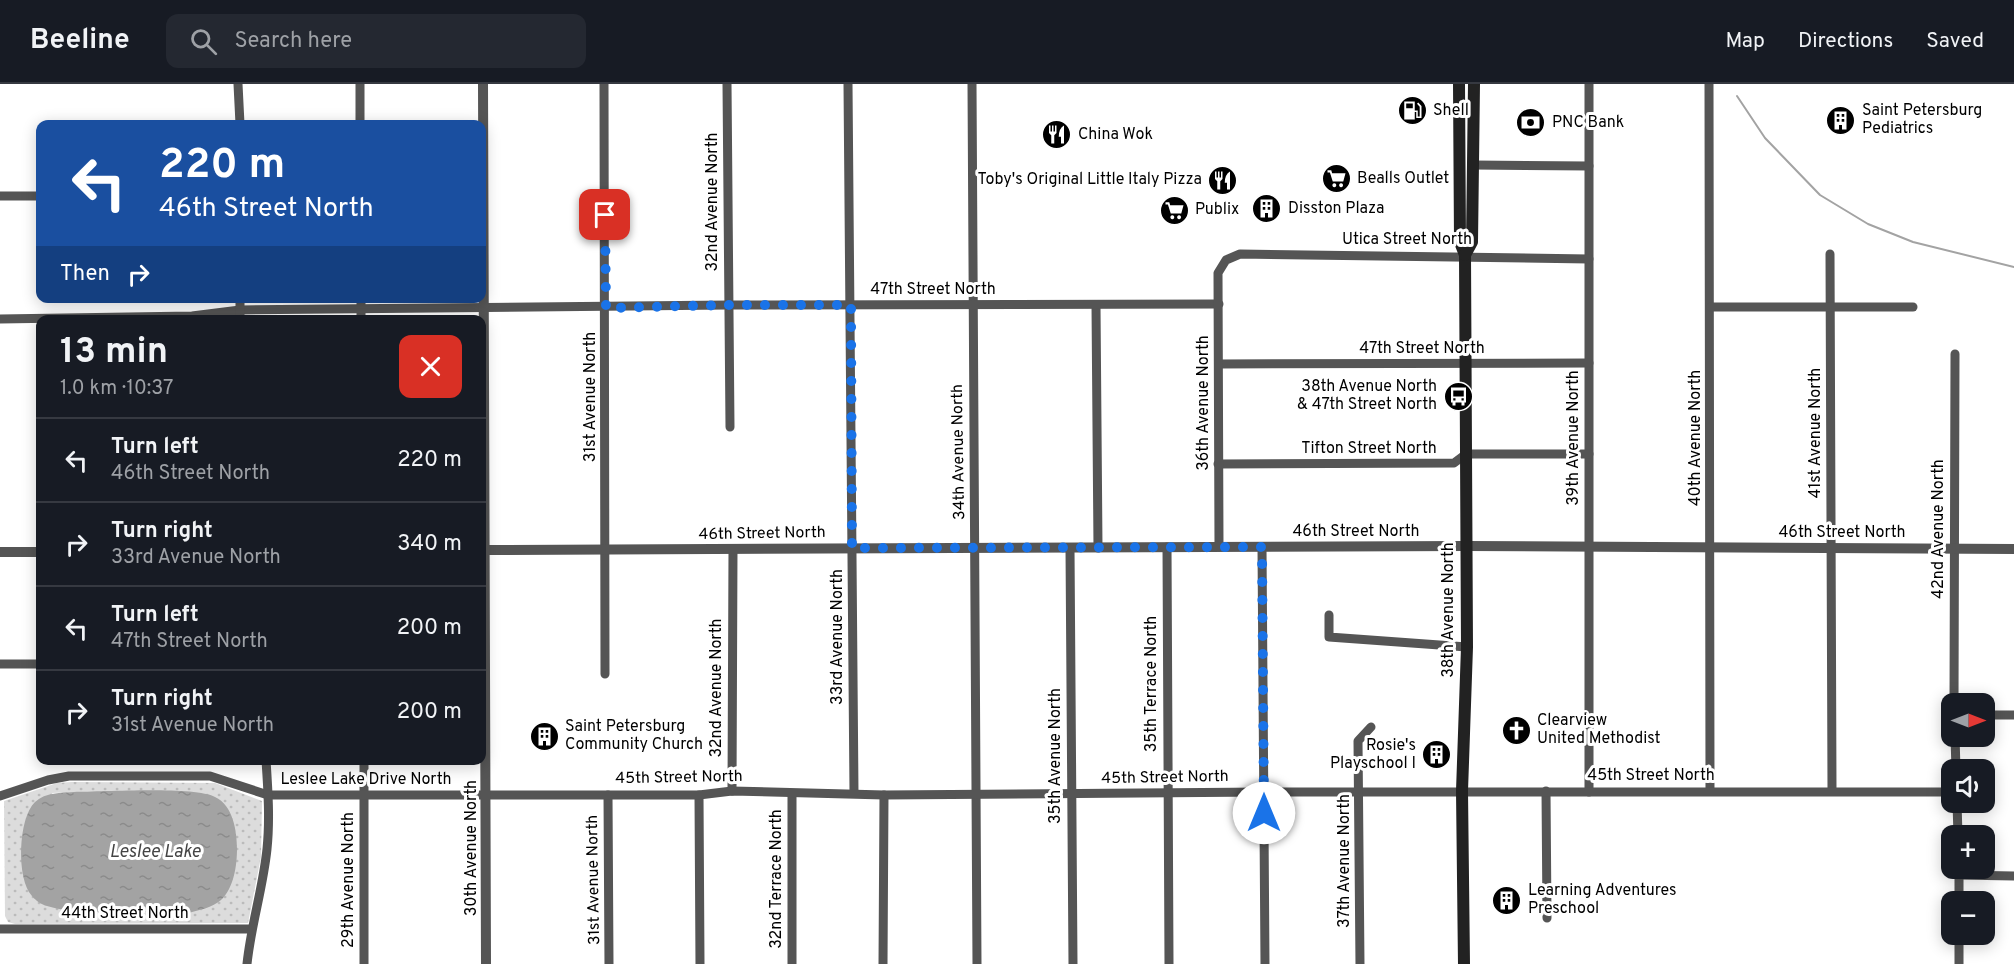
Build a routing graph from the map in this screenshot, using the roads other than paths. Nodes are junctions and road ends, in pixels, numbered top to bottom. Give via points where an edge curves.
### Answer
1 (238, 84) edge
2 (360, 84) edge
3 (483, 84) edge
4 (604, 84) edge
5 (728, 84) edge
6 (848, 84) edge
7 (972, 84) edge
8 (1459, 84) edge
9 (1474, 84) edge
10 (1589, 84) edge
11 (1709, 84) edge
12 (240, 120) edge
13 (360, 120) edge
14 (483, 120) edge
15 (1473, 165) junction
16 (1589, 166) junction
17 (0, 196) edge
18 (36, 196) edge
19 (1830, 254) dead end
20 (1465, 255) junction
21 (1589, 259) junction
22 (1226, 260) joint
23 (485, 303) edge
24 (973, 304) junction
25 (1096, 304) junction
26 (1219, 304) junction
27 (728, 305) junction
28 (851, 305) junction
29 (1830, 306) junction
30 (1711, 307) junction
31 (1913, 307) dead end
32 (485, 308) junction
33 (606, 308) junction
34 (240, 315) edge
35 (361, 315) edge
36 (485, 315) edge
37 (0, 319) edge
38 (36, 319) edge
39 (1955, 354) dead end
40 (1465, 363) junction
41 (1589, 363) junction
42 (1219, 364) junction
43 (730, 427) dead end
44 (1466, 454) junction
45 (1589, 454) junction
46 (1218, 464) junction
47 (1466, 546) junction
48 (1167, 547) junction
49 (1219, 547) junction
50 (1262, 547) junction
51 (1588, 547) junction
52 (1710, 547) junction
53 (852, 548) junction
54 (975, 548) junction
55 (1070, 548) junction
56 (1098, 548) junction
57 (1831, 548) junction
58 (1953, 548) junction
59 (733, 549) junction
60 (2014, 549) edge
61 (486, 550) edge
62 (606, 550) junction
63 (0, 552) edge
64 (36, 552) edge
65 (1329, 615) dead end
66 (1467, 647) junction
67 (0, 664) edge
68 (36, 664) edge
69 (605, 674) dead end
70 (1954, 693) edge
71 (1995, 715) edge
72 (2014, 715) edge
73 (1371, 727) dead end
74 (486, 733) edge
75 (266, 765) edge
76 (364, 765) edge
77 (732, 791) junction
78 (1462, 791) junction
79 (1546, 791) junction
80 (1710, 791) junction
81 (1832, 791) junction
82 (1264, 792) junction
83 (1359, 792) junction
84 (1589, 792) junction
85 (1941, 792) edge
86 (487, 794) junction
87 (792, 794) junction
88 (854, 794) junction
89 (1072, 794) junction
90 (1167, 794) junction
91 (268, 795) junction
92 (364, 795) junction
93 (608, 795) junction
94 (699, 795) junction
95 (884, 795) junction
96 (975, 795) junction
97 (0, 796) edge
98 (1995, 875) edge
99 (2014, 876) edge
100 (1547, 918) dead end
101 (0, 929) edge
102 (251, 929) junction
103 (1959, 945) edge
104 (247, 964) edge
105 (364, 964) edge
106 (486, 964) edge
107 (609, 964) edge
108 (700, 964) edge
109 (792, 964) edge
110 (883, 964) edge
111 (977, 964) edge
112 (1073, 964) edge
113 (1169, 964) edge
114 (1265, 964) edge
115 (1360, 964) edge
116 (1464, 964) edge
117 (1959, 964) edge

1 - 12 street
2 - 13 street
3 - 14 street, 30th Avenue North
4 - 33 street, 31st Avenue North
5 - 27 street, 32nd Avenue North
6 - 28 street, 33rd Avenue North
7 - 24 street, 34th Avenue North
8 - 20 main road, 38th Avenue North via 1461,242
9 - 15 main road, 38th Avenue North
10 - 16 street, 39th Avenue North
11 - 30 street, 40th Avenue North
15 - 16 street
15 - 20 main road, 38th Avenue North via 1472,242
16 - 21 street, 39th Avenue North
17 - 18 street
19 - 29 street, 41st Avenue North
20 - 21 street, Utica Street North
20 - 22 street, Utica Street North via 1240,254
20 - 40 main road, 38th Avenue North
21 - 41 street, 39th Avenue North
22 - 26 street, 36th Avenue North via 1218,273
23 - 32 street, 30th Avenue North
24 - 25 street, 47th Street North
24 - 28 street, 47th Street North
24 - 54 street, 34th Avenue North
25 - 26 street, 47th Street North
25 - 56 street
26 - 42 street, 36th Avenue North
27 - 28 street, 47th Street North
27 - 33 street, 47th Street North
27 - 43 street, 32nd Avenue North
28 - 53 street, 33rd Avenue North
29 - 30 street
29 - 31 street
29 - 57 street, 41st Avenue North
30 - 52 street, 40th Avenue North
32 - 33 street, 47th Street North
32 - 35 street, 47th Street North
32 - 36 street, 30th Avenue North
33 - 62 street, 31st Avenue North
34 - 35 street, 47th Street North
37 - 38 street, 47th Street North
39 - 58 street, 42nd Avenue North
40 - 41 street, 47th Street North
40 - 42 street, 47th Street North
40 - 44 main road, 38th Avenue North
41 - 45 street, 39th Avenue North
42 - 46 street, 36th Avenue North
44 - 45 street, Tifton Street North
44 - 46 street, Tifton Street North via 1454,464
44 - 47 main road, 38th Avenue North
45 - 51 street, 39th Avenue North
46 - 49 street, 36th Avenue North
47 - 50 street, 46th Street North
47 - 51 street, 46th Street North
47 - 66 main road, 38th Avenue North
48 - 49 street, 46th Street North
48 - 56 street, 46th Street North
48 - 90 street, 35th Terrace North
49 - 50 street, 46th Street North
50 - 82 street
51 - 52 street, 46th Street North
51 - 84 street, 39th Avenue North
52 - 57 street, 46th Street North
52 - 80 street, 40th Avenue North
53 - 54 street, 46th Street North
53 - 59 street, 46th Street North
53 - 88 street, 33rd Avenue North
54 - 55 street, 46th Street North
54 - 96 street, 34th Avenue North
55 - 56 street, 46th Street North
55 - 89 street, 35th Avenue North
57 - 58 street, 46th Street North
57 - 81 street, 41st Avenue North
58 - 60 street, 46th Street North
58 - 70 street, 42nd Avenue North
59 - 62 street, 46th Street North
59 - 77 street, 32nd Avenue North
61 - 62 street, 46th Street North
62 - 69 street, 31st Avenue North
63 - 64 street
65 - 66 street via 1329,637
66 - 78 main road, 38th Avenue North
67 - 68 street
71 - 72 street
73 - 83 street, 37th Avenue North via 1358,741
74 - 86 street, 30th Avenue North
75 - 91 street
76 - 92 street, 29th Avenue North
77 - 87 street, 45th Street North
77 - 94 street, 45th Street North
78 - 79 street, 45th Street North
78 - 83 street, 45th Street North
78 - 116 main road, 38th Avenue North
79 - 84 street, 45th Street North
79 - 100 street
80 - 81 street, 45th Street North
80 - 84 street, 45th Street North
81 - 85 street, 45th Street North
82 - 83 street, 45th Street North
82 - 90 street, 45th Street North
82 - 114 street
83 - 115 street, 37th Avenue North
86 - 92 street, Leslee Lake Drive North
86 - 93 street, 45th Street North
86 - 106 street, 30th Avenue North
87 - 88 street, 45th Street North
87 - 109 street, 32nd Terrace North
88 - 95 street, 45th Street North
89 - 90 street, 45th Street North
89 - 96 street, 45th Street North
89 - 112 street, 35th Avenue North
90 - 113 street, 35th Terrace North
91 - 92 street, Leslee Lake Drive North
91 - 97 street, Leslee Lake Drive North via 210,776 69,776
91 - 102 street via 267,849
92 - 105 street, 29th Avenue North
93 - 94 street, 45th Street North
93 - 107 street, 31st Avenue North
94 - 108 street
95 - 96 street, 45th Street North
95 - 110 street
96 - 111 street, 34th Avenue North
98 - 99 street
101 - 102 street, 44th Street North
102 - 104 street
103 - 117 street

